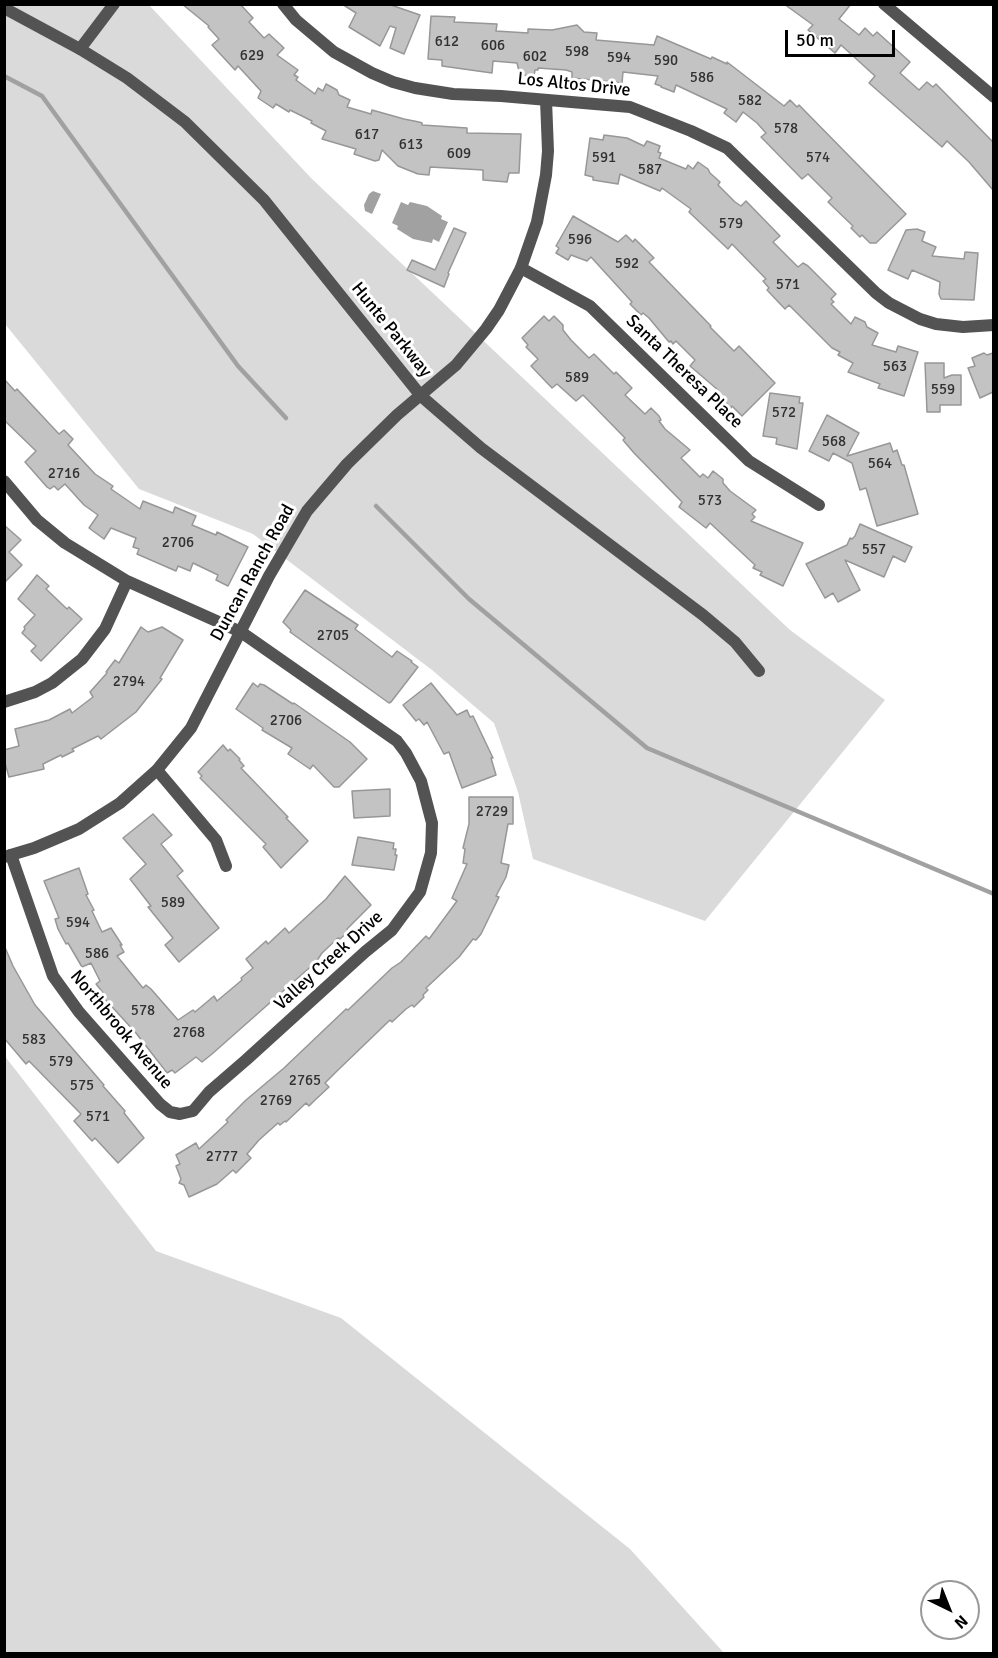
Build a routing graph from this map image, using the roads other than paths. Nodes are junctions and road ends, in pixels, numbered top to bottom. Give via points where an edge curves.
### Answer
1 (114, 4) edge
2 (283, 4) edge
3 (884, 4) edge
4 (4, 8) edge
5 (80, 49) junction
6 (993, 97) edge
7 (546, 100) junction
8 (521, 268) junction
9 (993, 325) edge
10 (421, 396) junction
11 (4, 482) edge
12 (819, 505) dead end
13 (127, 581) junction
14 (241, 632) junction
15 (759, 671) dead end
16 (4, 702) edge
17 (157, 770) junction
18 (8, 856) edge
19 (226, 866) dead end
20 (180, 1114) joint

1 - 5 street
2 - 7 street, Los Altos Drive via 334,52 393,81 438,92
3 - 6 street
4 - 5 street, Hunte Parkway
5 - 10 street, Hunte Parkway via 127,78 184,123 264,200
7 - 8 street, Duncan Ranch Road via 548,151 543,191
7 - 9 street, Los Altos Drive via 630,107 727,148 889,303 936,324
8 - 10 street, Duncan Ranch Road via 499,310 472,347
8 - 12 street, Santa Theresa Place via 590,306 749,461
10 - 14 street, Duncan Ranch Road via 347,464 307,511
10 - 15 street, Hunte Parkway via 481,448 703,615 735,642
11 - 13 street, Valley Creek Drive via 65,543
13 - 14 street, Valley Creek Drive
13 - 16 street via 105,629 82,659 52,683
14 - 17 street, Duncan Ranch Road via 191,728
14 - 20 street, Valley Creek Drive via 397,741 426,796 432,823 431,853 420,892 392,930 193,1111
17 - 18 street, Duncan Ranch Road via 120,803 79,829
17 - 19 street via 216,840
18 - 20 street, Northbrook Avenue via 53,976 160,1104

